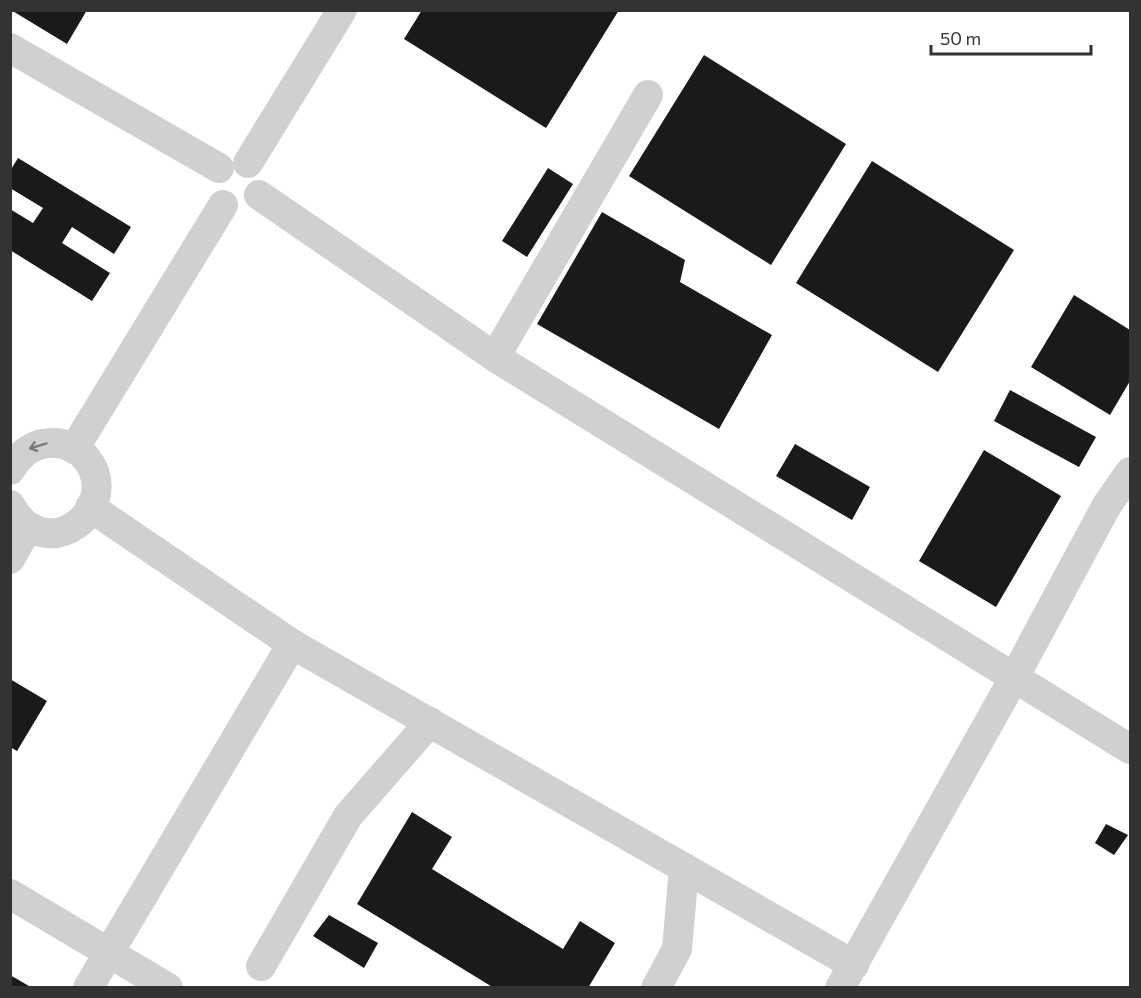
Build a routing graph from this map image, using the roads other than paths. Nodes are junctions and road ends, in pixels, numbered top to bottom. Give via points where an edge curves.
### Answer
1 (342, 10) edge
2 (10, 48) edge
3 (648, 96) dead end
4 (248, 163) junction
5 (219, 168) junction
6 (258, 195) junction
7 (223, 205) junction
8 (495, 357) junction
9 (74, 449) junction
10 (12, 466) edge
11 (1131, 472) edge
12 (90, 507) junction
13 (19, 516) edge
14 (10, 559) edge
15 (292, 644) junction
16 (1014, 678) junction
17 (430, 722) junction
18 (1131, 749) edge
19 (684, 868) junction
20 (10, 894) edge
21 (109, 952) junction
22 (261, 966) dead end
23 (847, 976) edge
24 (88, 987) edge
25 (168, 987) edge
26 (656, 987) edge

1 - 4 lane
2 - 5 lane
3 - 8 lane
4 - 5 lane via 232,159
4 - 6 lane via 260,175
5 - 7 lane via 214,173 212,189
6 - 7 lane via 243,208
6 - 8 lane
7 - 9 lane
8 - 16 lane
9 -> 10 lane via 56,442 41,444 27,449
9 - 12 lane via 92,465 97,494
11 - 16 lane via 1107,505
12 - 13 lane via 83,520 56,533 41,532
12 - 15 lane
13 - 14 lane
15 - 17 lane
15 - 21 lane
16 - 18 lane
16 - 23 lane
17 - 19 lane
17 - 22 lane via 348,816
19 - 23 lane
19 - 26 lane via 677,950
20 - 21 lane
21 - 24 lane
21 - 25 lane

